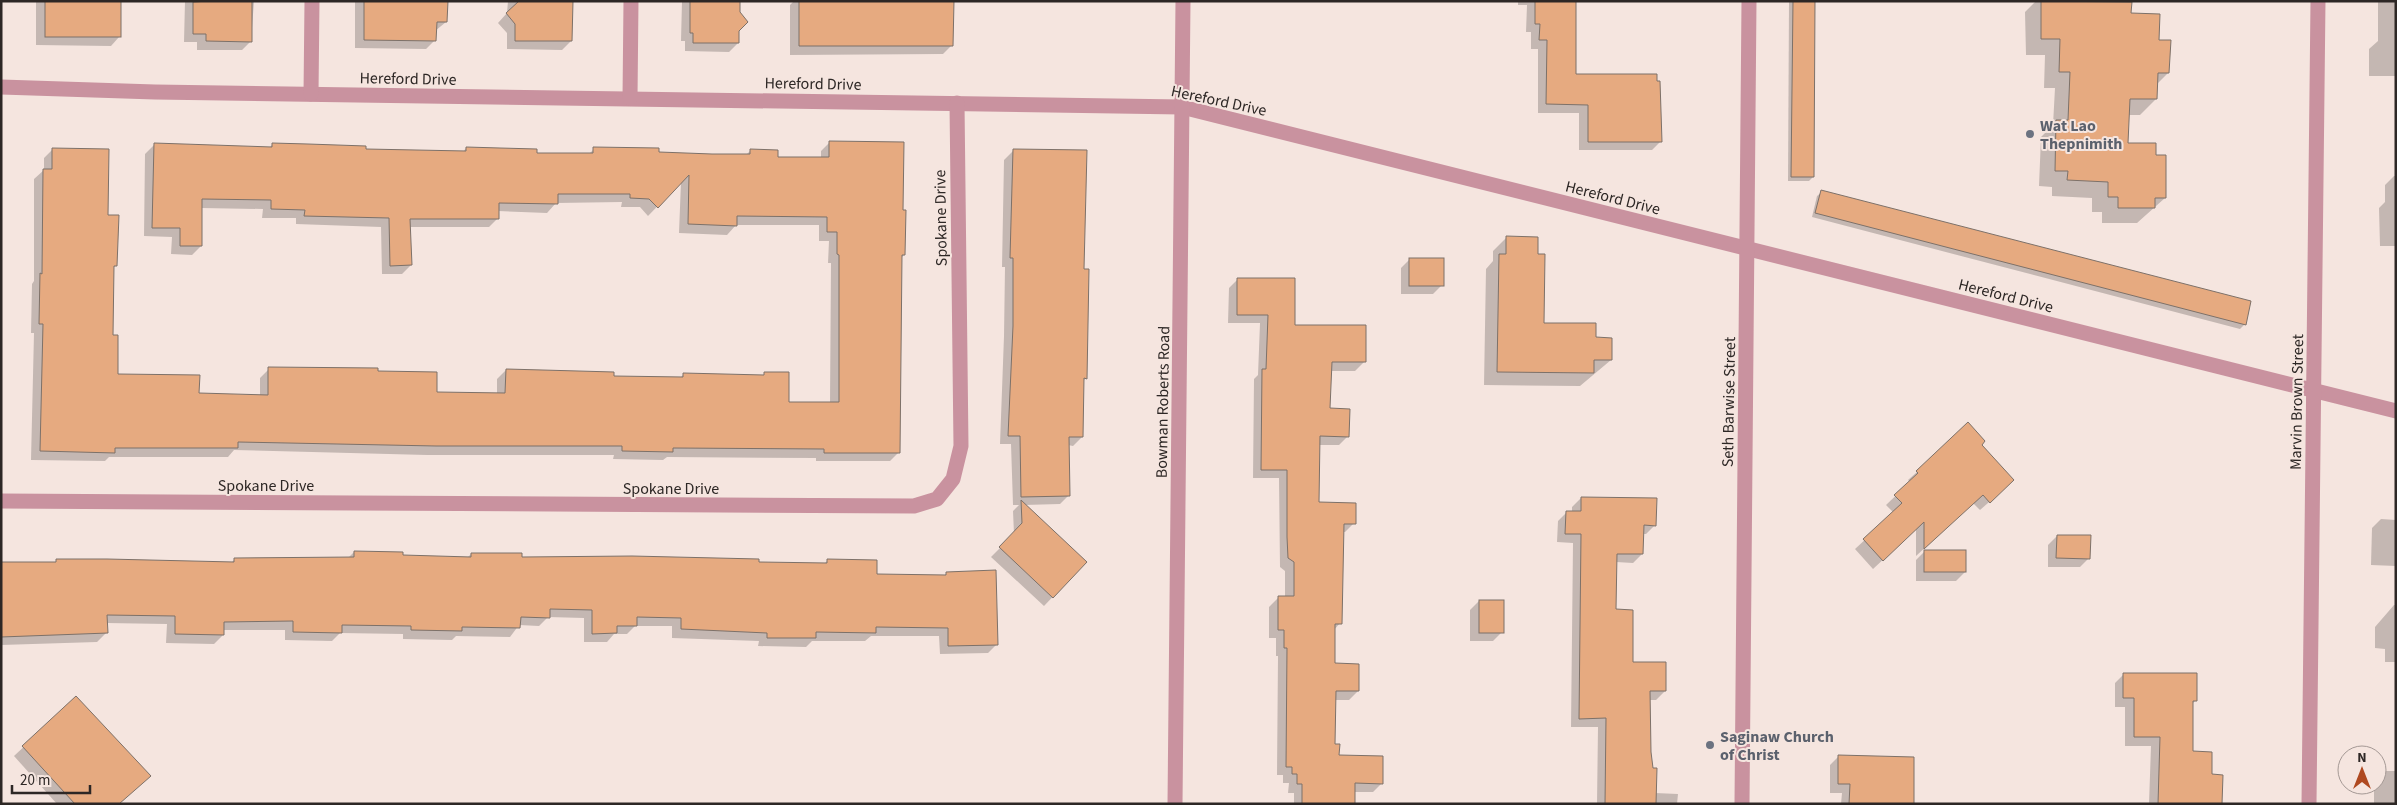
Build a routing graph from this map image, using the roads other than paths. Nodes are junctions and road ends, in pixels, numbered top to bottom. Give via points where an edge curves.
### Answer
1 (312, 1) edge
2 (631, 1) edge
3 (1183, 1) edge
4 (1749, 1) edge
5 (2318, 1) edge
6 (1, 87) edge
7 (311, 94) junction
8 (630, 98) junction
9 (957, 103) junction
10 (1182, 107) junction
11 (1747, 248) junction
12 (2313, 391) junction
13 (2396, 411) edge
14 (1, 501) edge
15 (1175, 804) edge
16 (1742, 804) edge
17 (2309, 804) edge

1 - 7 street
2 - 8 street
3 - 10 street, Bowman Roberts Road
4 - 11 street, Seth Barwise Street
5 - 12 street, Marvin Brown Street
6 - 7 street, Hereford Drive
7 - 8 street, Hereford Drive
8 - 9 street, Hereford Drive
9 - 10 street, Hereford Drive
9 - 14 street, Spokane Drive via 961,446 953,479 937,499 914,506
10 - 11 street, Hereford Drive
10 - 15 street, Bowman Roberts Road
11 - 12 street, Hereford Drive
11 - 16 street, Seth Barwise Street
12 - 13 street, Hereford Drive
12 - 17 street, Marvin Brown Street

